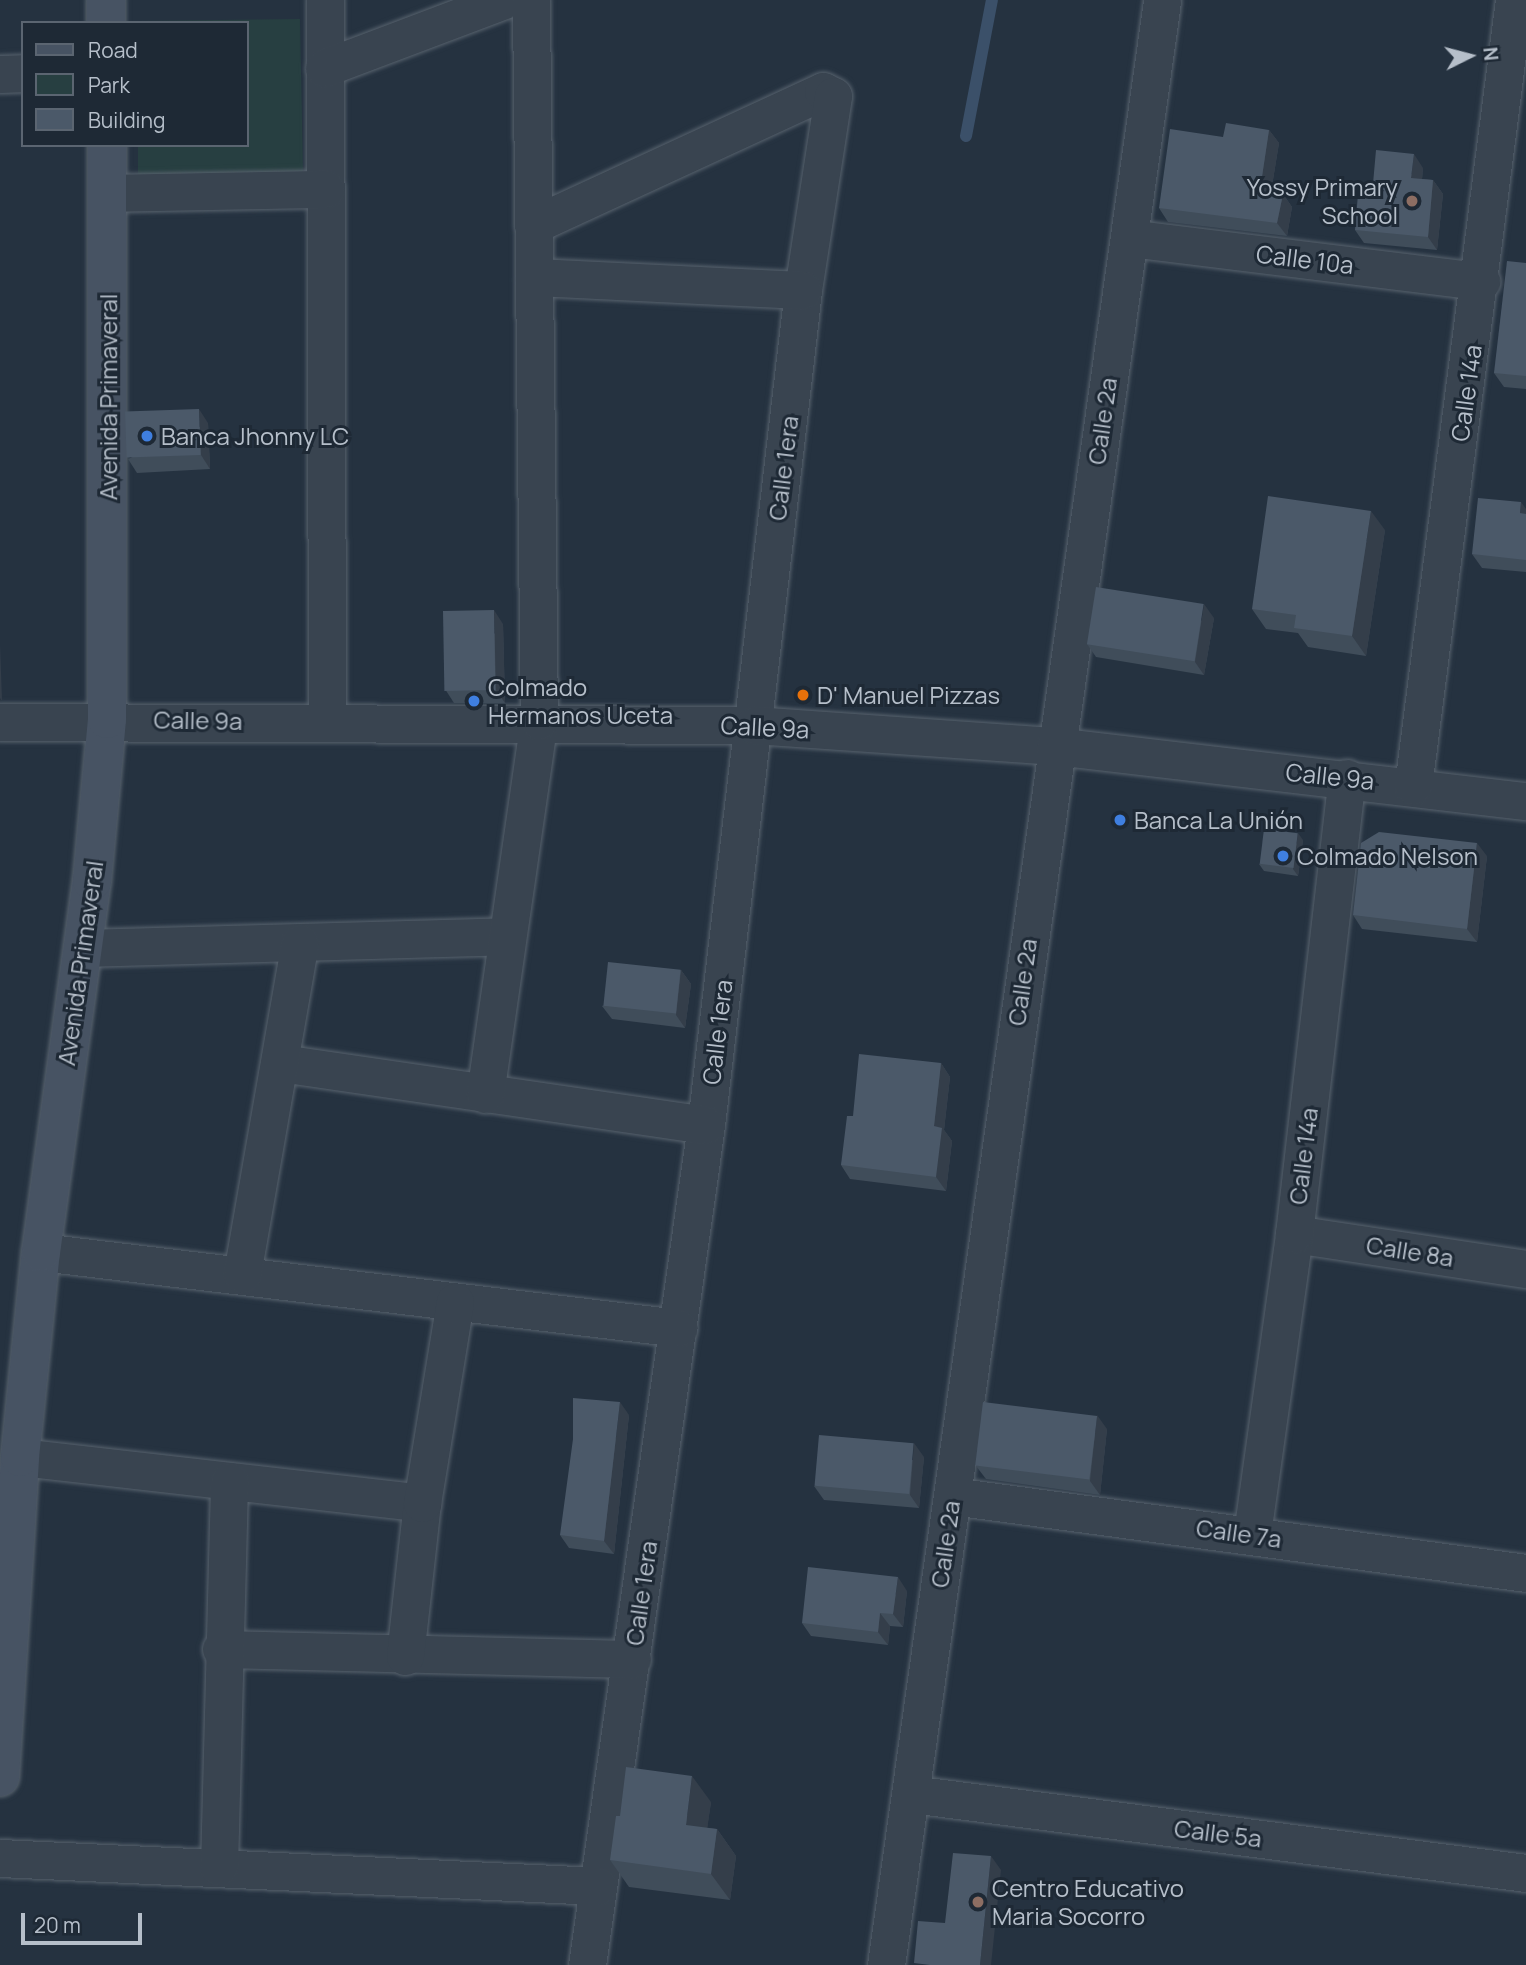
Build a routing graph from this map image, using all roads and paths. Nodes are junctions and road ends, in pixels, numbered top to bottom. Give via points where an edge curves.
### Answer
1 (106, 0) edge
2 (325, 0) edge
3 (504, 0) edge
4 (531, 0) edge
5 (1162, 0) edge
6 (1514, 0) edge
7 (106, 21) edge
8 (324, 68) junction
9 (21, 73) edge
10 (0, 74) edge
11 (107, 147) edge
12 (326, 190) junction
13 (108, 193) junction
14 (533, 225) junction
15 (1129, 238) junction
16 (534, 277) junction
17 (1481, 281) junction
18 (803, 290) junction
19 (107, 719) junction
20 (539, 721) junction
21 (0, 722) edge
22 (327, 722) junction
23 (754, 725) junction
24 (1055, 746) junction
25 (1347, 778) junction
26 (1413, 786) junction
27 (1526, 801) edge
28 (506, 936) junction
29 (300, 943) junction
30 (83, 948) junction
31 (281, 1063) junction
32 (485, 1094) junction
33 (706, 1125) junction
34 (1294, 1234) junction
35 (41, 1252) junction
36 (1526, 1269) edge
37 (242, 1274) junction
38 (455, 1302) junction
39 (678, 1328) junction
40 (20, 1457) junction
41 (229, 1481) junction
42 (952, 1496) junction
43 (422, 1503) junction
44 (1252, 1534) junction
45 (1526, 1573) edge
46 (221, 1649) junction
47 (405, 1656) junction
48 (632, 1659) junction
49 (0, 1777) edge
50 (911, 1794) junction
51 (0, 1858) edge
52 (219, 1867) junction
53 (1526, 1873) edge
54 (598, 1886) junction
55 (587, 1965) edge
56 (887, 1965) edge

1 - 7 street
2 - 8 street
3 - 8 street
4 - 14 street
5 - 15 street, Calle 2a
6 - 17 street, Calle 14a
8 - 12 street
9 - 10 street
11 - 13 street, Avenida Primaveral
12 - 13 street
12 - 22 street
13 - 19 street, Avenida Primaveral
14 - 16 street
14 - 18 street, Calle 1era via 822,91 833,96
15 - 17 street, Calle 10a
15 - 24 street, Calle 2a
16 - 18 street
16 - 20 street
17 - 26 street, Calle 14a
18 - 23 street, Calle 1era
19 - 21 street, Calle 9a
19 - 22 street, Calle 9a
19 - 30 street, Avenida Primaveral
20 - 22 street, Calle 9a
20 - 23 street, Calle 9a
20 - 28 street
23 - 24 street, Calle 9a
23 - 33 street, Calle 1era
24 - 25 street, Calle 9a
24 - 42 street, Calle 2a
25 - 26 street, Calle 9a
25 - 34 street, Calle 14a
26 - 27 street, Calle 9a
28 - 29 street
28 - 32 street
29 - 30 street
29 - 31 street
30 - 35 street, Avenida Primaveral
31 - 32 street
31 - 37 street
32 - 33 street
33 - 39 street, Calle 1era
34 - 36 street, Calle 8a
34 - 44 street, Calle 14a
35 - 37 street
35 - 40 street, Avenida Primaveral
37 - 38 street
38 - 39 street
38 - 43 street
39 - 48 street, Calle 1era
40 - 41 street
40 - 49 street, Avenida Primaveral
41 - 43 street
41 - 46 street
42 - 44 street, Calle 7a
42 - 50 street, Calle 2a
43 - 47 street
44 - 45 street, Calle 7a
46 - 47 street
46 - 52 street
47 - 48 street
48 - 54 street, Calle 1era
50 - 53 street, Calle 5a
50 - 56 street, Calle 2a
51 - 52 street
52 - 54 street
54 - 55 street, Calle 1era

